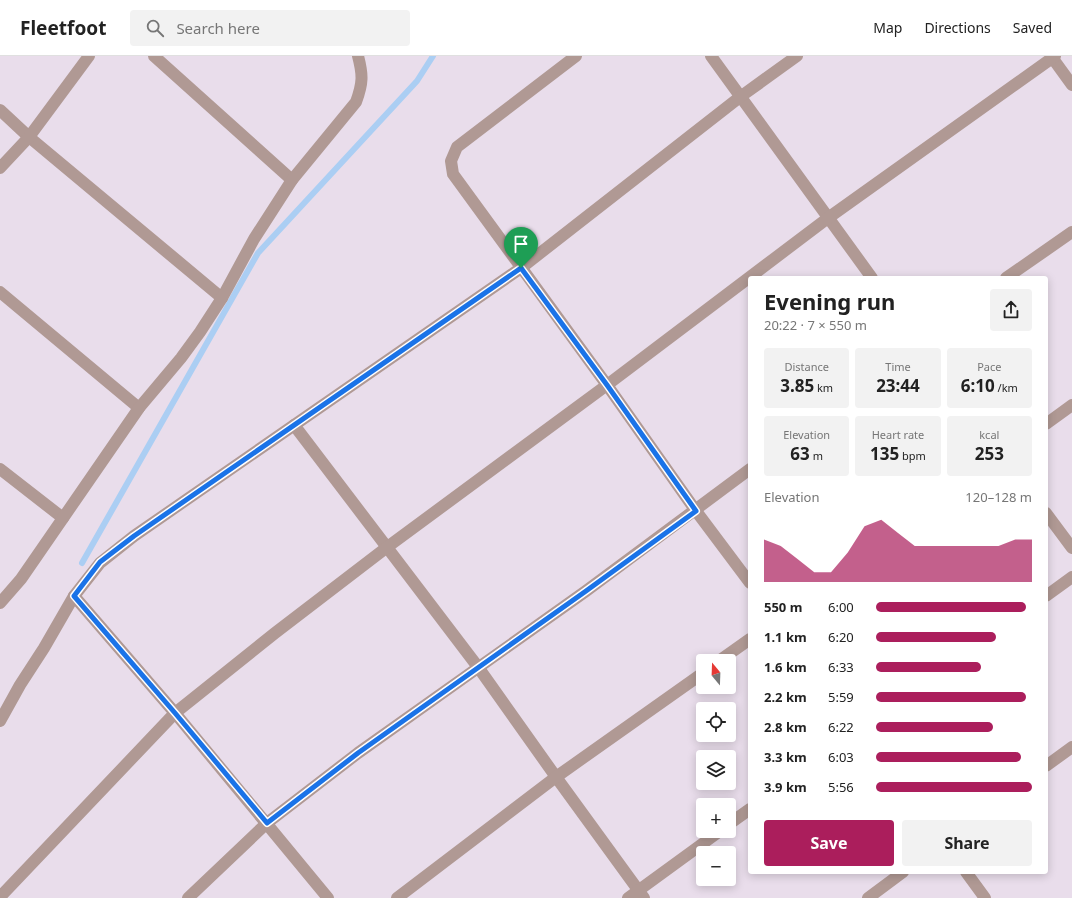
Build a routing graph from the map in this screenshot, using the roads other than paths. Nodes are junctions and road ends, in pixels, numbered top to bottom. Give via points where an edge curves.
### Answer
1 (90, 56) edge
2 (154, 56) edge
3 (358, 56) edge
4 (576, 56) edge
5 (711, 56) edge
6 (797, 56) edge
7 (1053, 57) edge
8 (1072, 85) edge
9 (740, 97) junction
10 (0, 110) edge
11 (29, 137) junction
12 (0, 168) edge
13 (292, 180) junction
14 (828, 218) junction
15 (1072, 232) edge
16 (521, 268) junction
17 (751, 276) edge
18 (871, 276) edge
19 (1009, 276) edge
20 (748, 278) edge
21 (0, 292) edge
22 (222, 298) junction
23 (607, 385) junction
24 (1072, 405) edge
25 (139, 408) junction
26 (1048, 423) edge
27 (294, 425) junction
28 (0, 469) edge
29 (748, 471) edge
30 (696, 511) junction
31 (1048, 516) edge
32 (63, 518) junction
33 (386, 548) junction
34 (1072, 548) edge
35 (1072, 578) edge
36 (748, 580) edge
37 (1048, 595) edge
38 (74, 596) junction
39 (0, 603) edge
40 (748, 640) edge
41 (729, 654) edge
42 (478, 667) junction
43 (696, 677) edge
44 (175, 713) junction
45 (0, 721) edge
46 (1072, 747) edge
47 (1048, 765) edge
48 (556, 778) junction
49 (748, 810) edge
50 (736, 819) edge
51 (267, 823) junction
52 (711, 838) edge
53 (900, 874) edge
54 (967, 874) edge
55 (642, 894) edge
56 (0, 897) edge
57 (188, 898) edge
58 (328, 898) edge
59 (397, 898) edge
60 (628, 898) edge
61 (868, 898) edge
62 (985, 898) edge

1 - 11 street
2 - 13 street
3 - 13 street via 362,86 356,102
4 - 16 street via 457,147 451,161 453,174
5 - 9 street
6 - 9 street
7 - 8 street
7 - 14 street
9 - 14 street
9 - 16 street
10 - 11 street
11 - 12 street
11 - 22 street
13 - 22 street via 254,239
14 - 17 street
14 - 18 street
15 - 19 street
16 - 23 street
16 - 27 street
20 - 23 street
21 - 25 street
22 - 25 street via 181,358
23 - 30 street
23 - 33 street
24 - 26 street
25 - 32 street
27 - 33 street
27 - 38 street via 100,562
28 - 32 street
29 - 30 street
30 - 36 street
30 - 42 street
31 - 34 street
32 - 39 street via 21,579
33 - 42 street
33 - 44 street
35 - 37 street
38 - 44 street
38 - 45 street
40 - 41 street
42 - 48 street
42 - 51 street via 358,753
43 - 48 street
44 - 51 street
44 - 56 street
46 - 47 street
48 - 55 street
48 - 59 street
49 - 50 street
51 - 57 street
51 - 58 street
52 - 55 street
53 - 61 street
54 - 62 street
55 - 60 street

